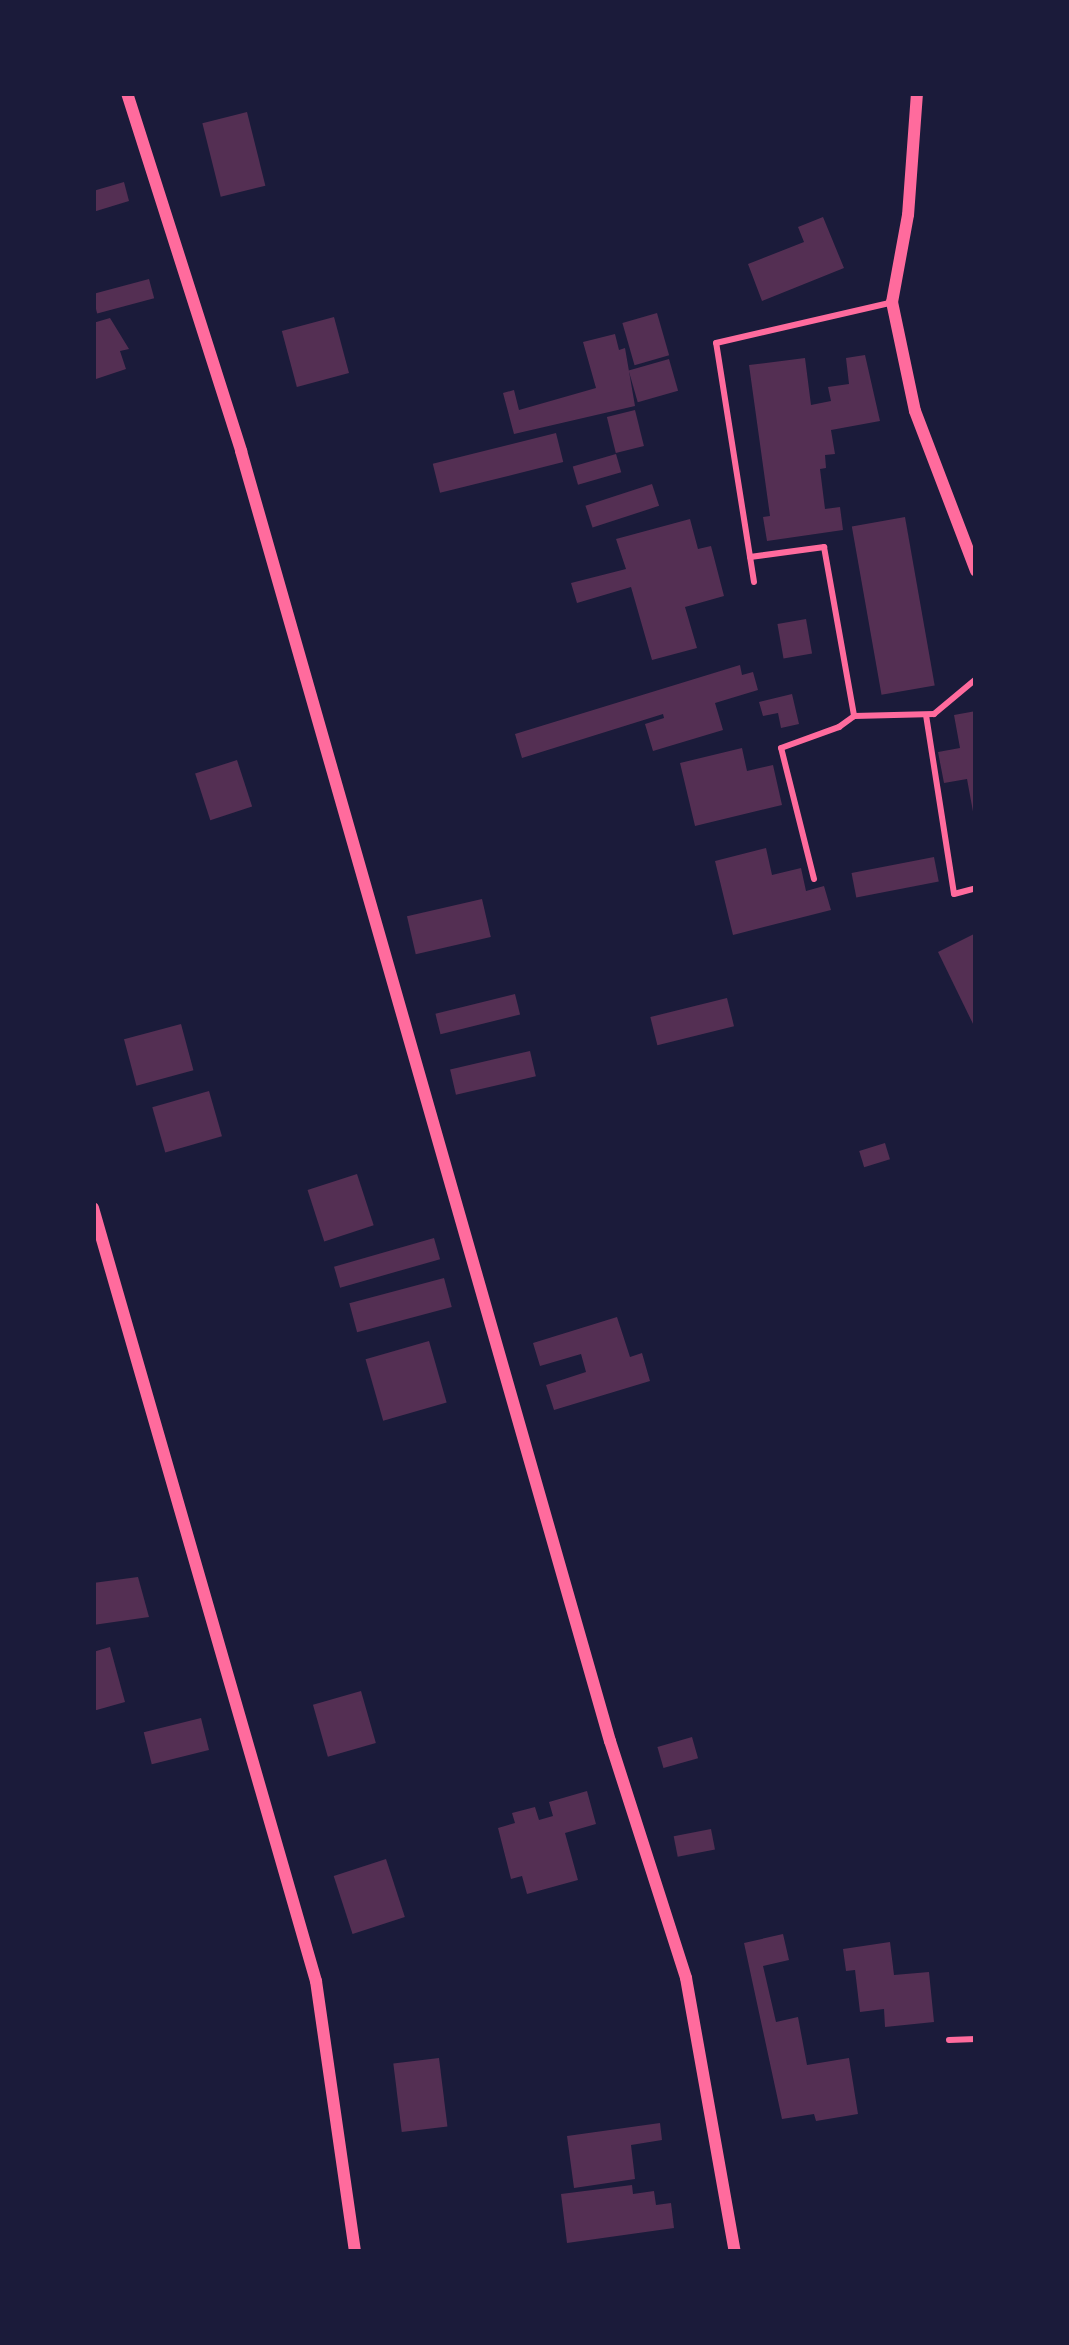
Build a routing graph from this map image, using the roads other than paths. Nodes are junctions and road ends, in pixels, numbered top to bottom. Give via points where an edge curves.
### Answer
1 (127, 93) edge
2 (917, 93) edge
3 (892, 302) junction
4 (969, 525) edge
5 (750, 557) junction
6 (976, 571) edge
7 (754, 581) dead end
8 (976, 679) edge
9 (854, 716) junction
10 (926, 716) junction
11 (814, 878) dead end
12 (976, 888) edge
13 (93, 1208) edge
14 (949, 2039) dead end
15 (976, 2039) edge
16 (355, 2252) edge
17 (734, 2252) edge

1 - 17 street via 241,451 610,1741 686,1978
2 - 3 street
3 - 4 street via 916,411
3 - 5 lane via 716,344
4 - 6 street
5 - 7 lane
5 - 9 lane via 824,548
8 - 10 lane
9 - 10 lane
9 - 11 lane via 782,748
10 - 12 lane via 954,894
13 - 16 street via 316,1981
14 - 15 lane

